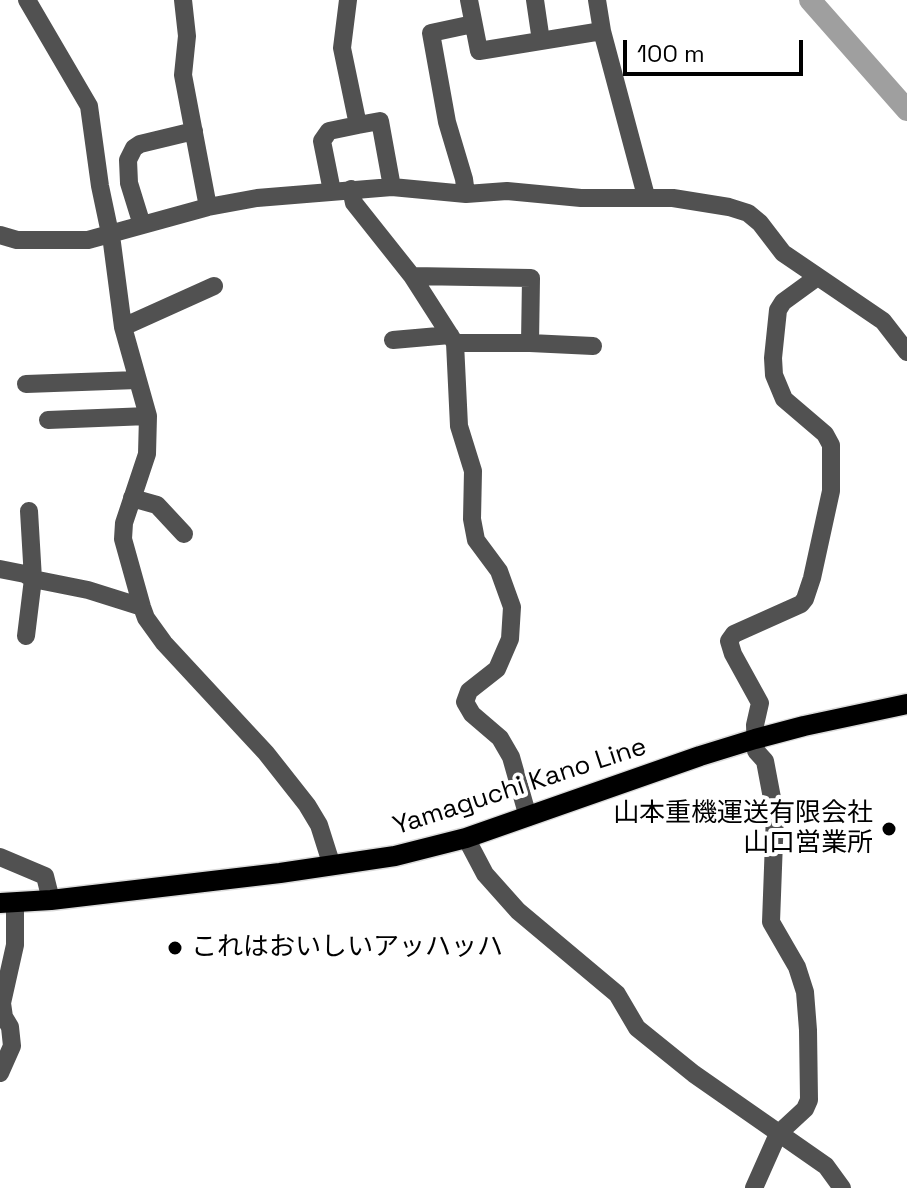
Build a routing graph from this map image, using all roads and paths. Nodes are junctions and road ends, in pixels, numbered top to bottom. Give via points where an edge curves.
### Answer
1 (27, 0) edge
2 (183, 0) edge
3 (348, 0) edge
4 (469, 0) edge
5 (535, 0) edge
6 (597, 0) edge
7 (473, 24) junction
8 (602, 31) junction
9 (541, 41) junction
10 (358, 125) junction
11 (194, 131) junction
12 (392, 187) junction
13 (351, 189) junction
14 (332, 191) junction
15 (466, 194) junction
16 (646, 196) junction
17 (208, 207) junction
18 (142, 225) junction
19 (0, 235) edge
20 (109, 235) junction
21 (412, 276) junction
22 (816, 278) junction
23 (214, 286) dead end
24 (123, 327) junction
25 (453, 339) junction
26 (393, 340) dead end
27 (530, 343) junction
28 (593, 346) dead end
29 (907, 352) edge
30 (137, 380) junction
31 (26, 384) dead end
32 (148, 416) junction
33 (48, 420) dead end
34 (132, 498) junction
35 (29, 511) dead end
36 (184, 534) dead end
37 (0, 569) edge
38 (33, 579) junction
39 (142, 607) junction
40 (26, 636) dead end
41 (907, 704) edge
42 (755, 739) junction
43 (528, 817) junction
44 (466, 838) junction
45 (0, 857) edge
46 (332, 866) junction
47 (51, 900) junction
48 (8, 903) edge
49 (0, 1073) edge
50 (778, 1134) junction
51 (754, 1188) edge
52 (842, 1188) edge

1 - 20 street via 89,106
2 - 11 street via 183,75
3 - 10 street via 342,48
4 - 7 street
5 - 9 street
6 - 8 street
7 - 9 street via 479,51
7 - 15 street via 431,33
8 - 9 street
8 - 16 street
10 - 12 street via 380,121
10 - 14 street via 329,131 322,141
11 - 17 street
11 - 18 street via 134,148 128,160 129,183
12 - 13 street
12 - 15 street
13 - 14 street
13 - 21 street via 354,203
14 - 17 street
15 - 16 street
16 - 22 street via 748,213 783,253
17 - 18 street
18 - 20 street
19 - 20 street via 17,240
20 - 24 street
21 - 25 street
21 - 27 street via 531,278
22 - 29 street via 883,321
22 - 42 street via 778,310 774,375 784,399 831,445 831,491 805,599 729,641 760,703
23 - 24 street
24 - 30 street
25 - 26 street
25 - 27 street
25 - 43 street via 459,426 473,471 476,540 499,571 512,607 510,639 497,669 469,691 465,702 511,757
27 - 28 street
30 - 31 street
30 - 32 street
32 - 33 street
32 - 34 street via 147,454
34 - 36 street via 157,505
34 - 39 street via 123,539
35 - 38 street
37 - 38 street
38 - 39 street
38 - 40 street
39 - 46 street via 164,643 307,805
41 - 42 main road, Yamaguchi Kano Line
42 - 43 main road, Yamaguchi Kano Line
42 - 50 street via 775,814 771,922 797,967 808,1030 809,1100
43 - 44 main road, Yamaguchi Kano Line
44 - 46 main road, Yamaguchi Kano Line
44 - 50 street via 477,861 518,911 617,994 637,1028
45 - 47 street via 45,876
46 - 47 main road, Yamaguchi Kano Line
47 - 48 main road, Yamaguchi Kano Line
48 - 49 street via 15,945 2,1003 12,1046
50 - 51 street
50 - 52 street via 826,1166

